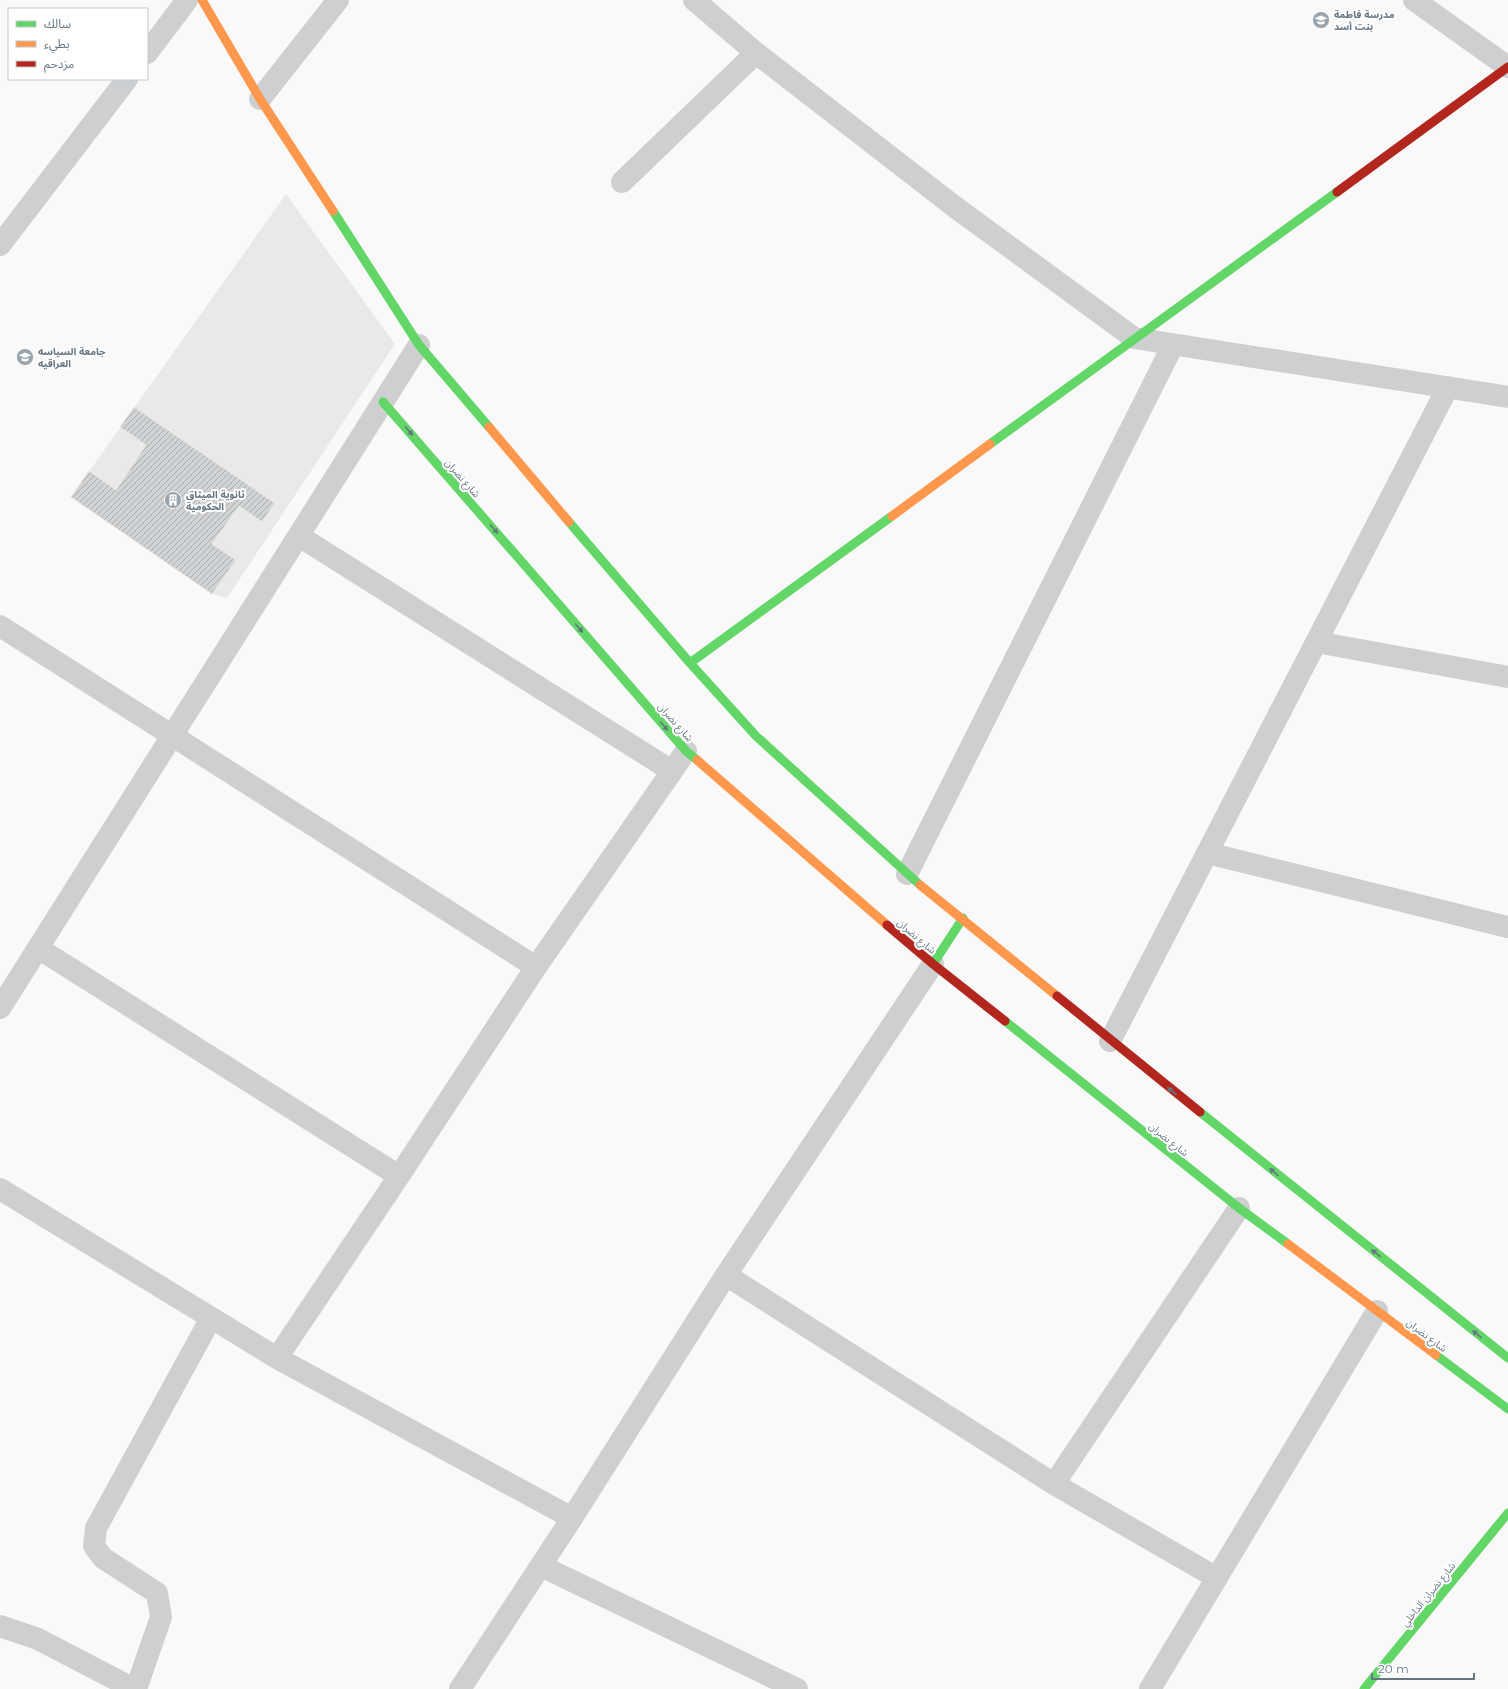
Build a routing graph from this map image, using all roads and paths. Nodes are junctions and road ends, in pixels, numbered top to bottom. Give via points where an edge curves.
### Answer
1 (187, 0) edge
2 (202, 0) edge
3 (338, 0) edge
4 (694, 0) edge
5 (1414, 0) edge
6 (148, 52) edge
7 (756, 53) junction
8 (1508, 67) edge
9 (126, 80) edge
10 (260, 99) junction
11 (622, 182) dead end
12 (0, 245) edge
13 (1134, 338) junction
14 (419, 345) junction
15 (1173, 345) junction
16 (1448, 388) junction
17 (1508, 397) edge
18 (383, 402) junction
19 (299, 536) junction
20 (0, 626) edge
21 (1316, 642) junction
22 (690, 663) junction
23 (1508, 677) edge
24 (172, 736) junction
25 (686, 751) junction
26 (672, 771) junction
27 (1207, 853) junction
28 (907, 874) junction
29 (963, 918) junction
30 (1508, 927) edge
31 (38, 948) junction
32 (933, 964) junction
33 (536, 967) junction
34 (0, 1008) edge
35 (1110, 1042) junction
36 (399, 1176) junction
37 (0, 1189) edge
38 (1239, 1208) junction
39 (726, 1275) junction
40 (1377, 1311) junction
41 (211, 1318) junction
42 (277, 1358) junction
43 (1508, 1358) edge
44 (1508, 1409) edge
45 (1054, 1484) junction
46 (1508, 1513) edge
47 (572, 1518) junction
48 (541, 1566) junction
49 (1217, 1578) junction
50 (0, 1626) edge
51 (135, 1689) edge
52 (460, 1689) edge
53 (797, 1689) edge
54 (1150, 1689) edge
55 (1364, 1689) edge

1 - 6 street
2 - 10 street
3 - 10 street
4 - 7 street
5 - 8 street
7 - 11 street
7 - 13 street via 954,208
8 - 13 street
9 - 12 street
10 - 14 street
13 - 15 street
13 - 22 street
14 - 18 street
14 - 22 street
15 - 16 street
15 - 28 street
16 - 17 street
16 - 21 street
18 - 19 street
18 -> 25 street, شارع نضران
19 - 24 street
19 - 26 street
20 - 24 street
21 - 23 street
21 - 27 street
22 - 28 street via 756,736
24 - 31 street
24 - 33 street
25 - 26 street
25 - 32 street, شارع نضران
26 - 33 street
27 - 30 street
27 - 35 street
28 - 29 street
29 - 32 street
29 - 35 street
31 - 34 street
31 - 36 street
32 - 38 street, شارع نضران
32 - 39 street
33 - 36 street
43 -> 35 street
36 - 42 street
37 - 41 street
38 - 40 street, شارع نضران
38 - 45 street
39 - 45 street
39 - 47 street
40 - 44 street, شارع نضران
40 - 49 street
41 - 42 street
41 - 51 street via 96,1528 94,1546 102,1558 157,1593 161,1617
42 - 47 street
45 - 49 street
46 - 55 street, شارع نضران الداخلي
47 - 48 street
48 - 52 street
48 - 53 street
49 - 54 street
50 - 51 street via 38,1639

